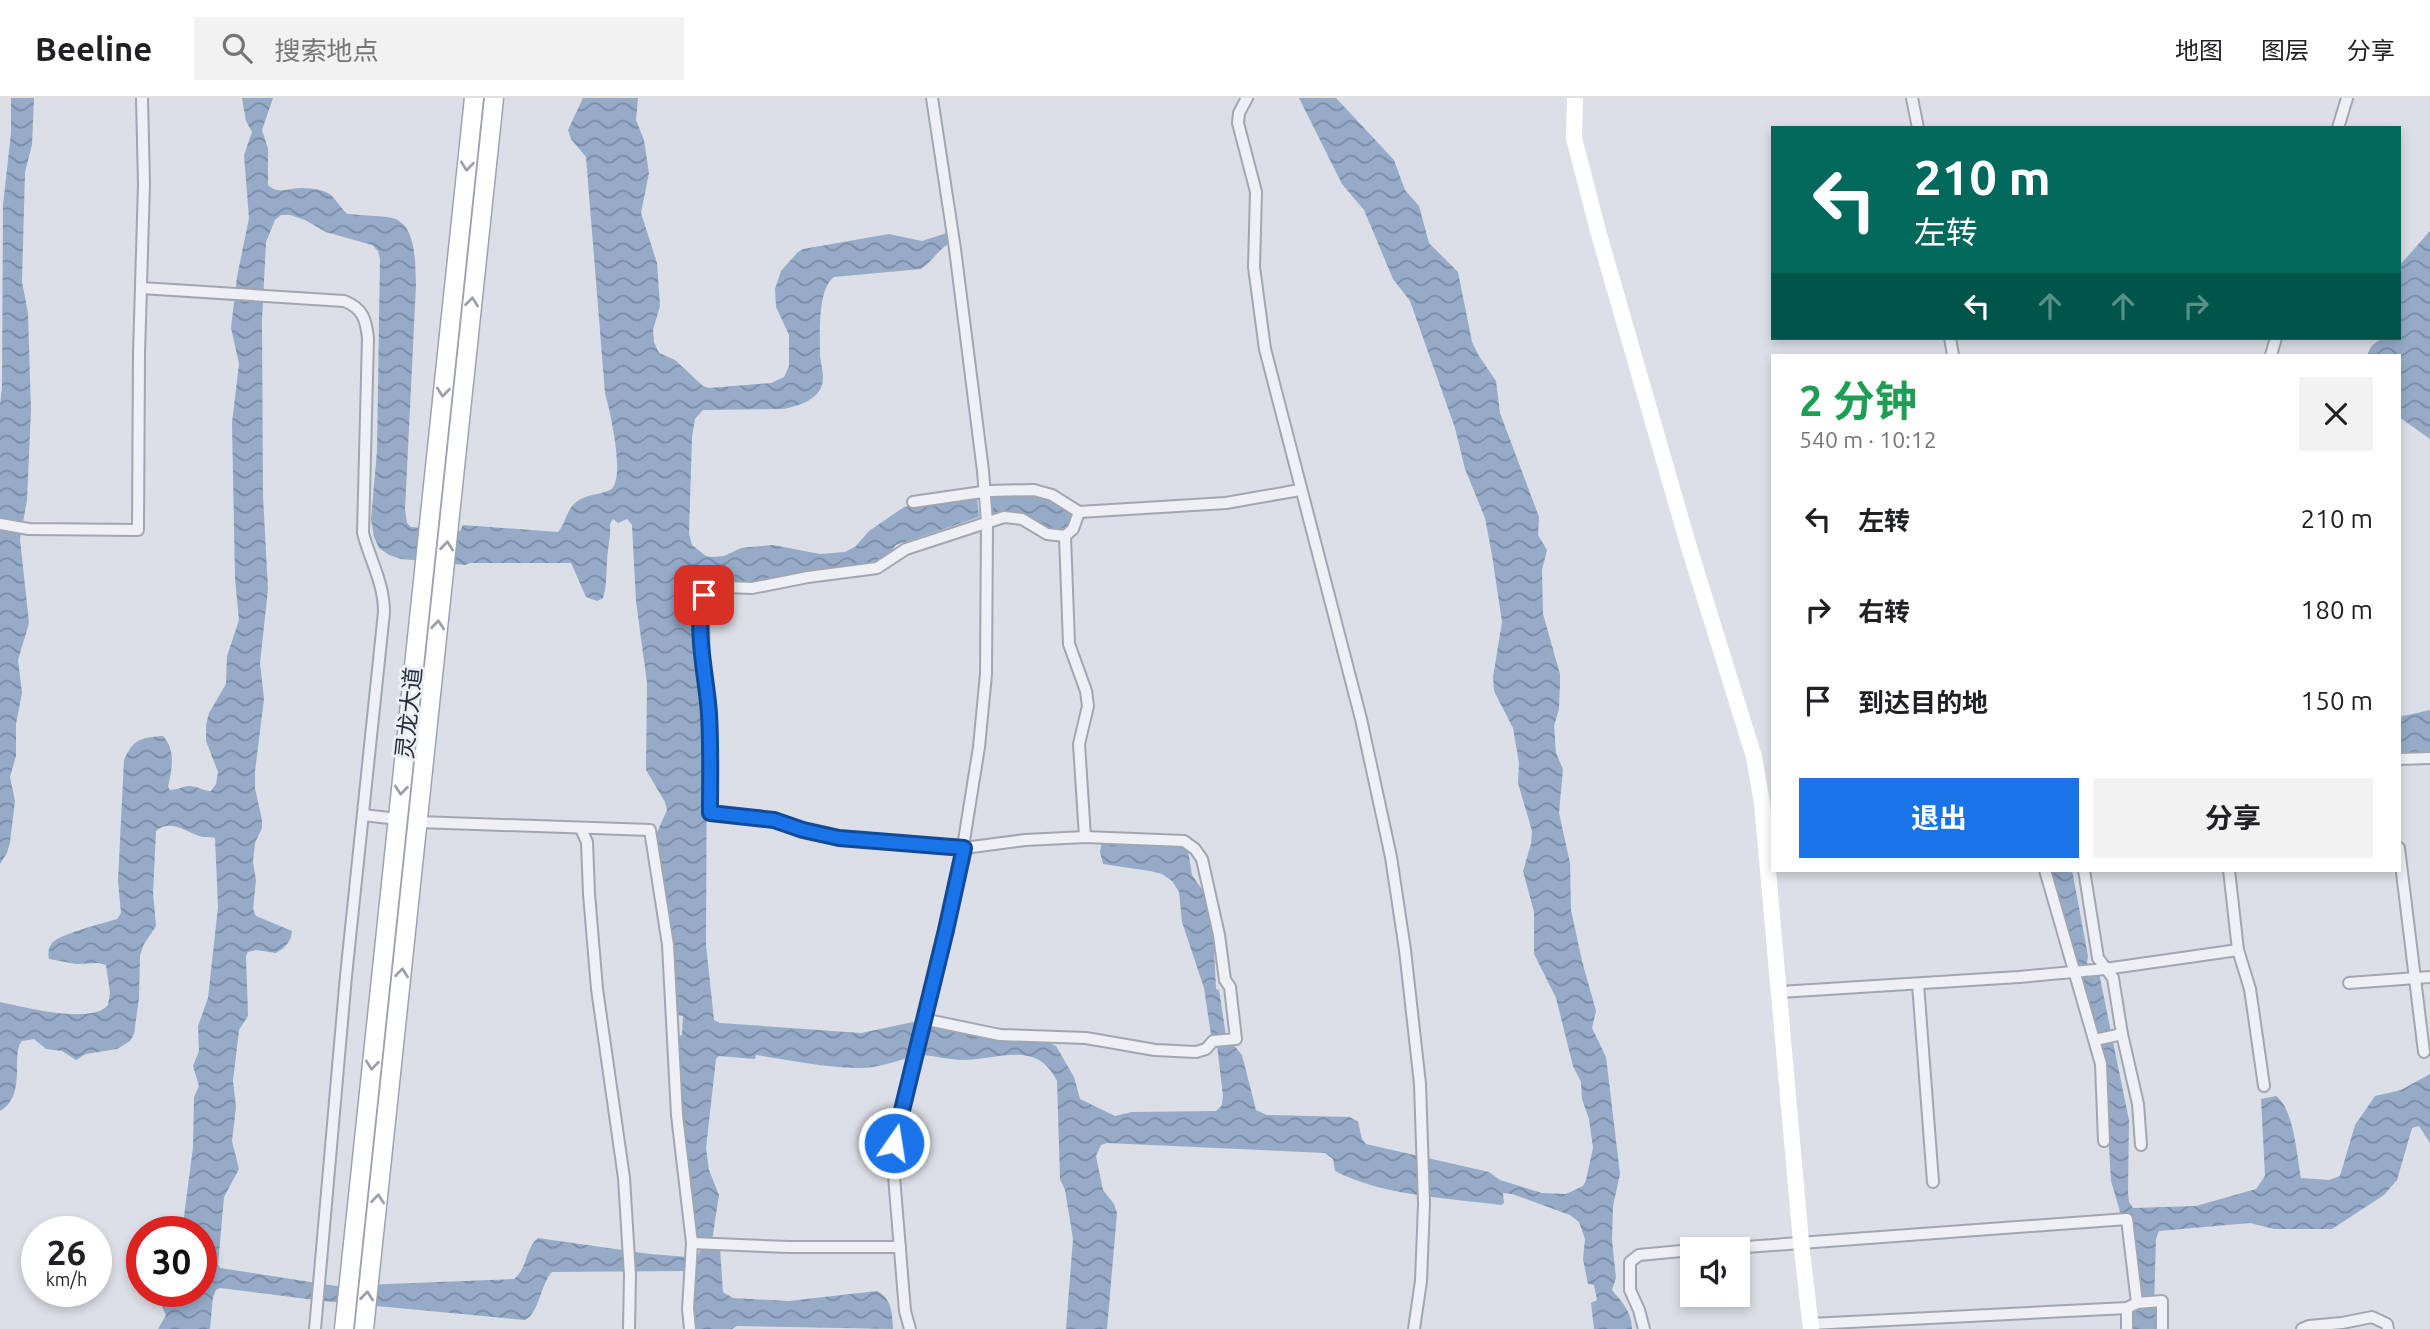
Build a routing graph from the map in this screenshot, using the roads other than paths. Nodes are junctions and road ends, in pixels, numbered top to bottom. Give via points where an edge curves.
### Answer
1 (142, 98) edge
2 (474, 98) edge
3 (494, 98) edge
4 (932, 98) edge
5 (1247, 98) edge
6 (1575, 98) edge
7 (1912, 98) edge
8 (2347, 98) edge
9 (1917, 126) edge
10 (2339, 126) edge
11 (141, 288) junction
12 (1300, 490) junction
13 (984, 492) junction
14 (913, 502) dead end
15 (1079, 512) junction
16 (987, 522) junction
17 (0, 524) edge
18 (1065, 536) junction
19 (2430, 758) edge
20 (2401, 759) edge
21 (363, 815) junction
22 (398, 819) junction
23 (418, 822) junction
24 (581, 829) junction
25 (1085, 837) junction
26 (964, 848) junction
27 (2401, 863) edge
28 (2046, 872) edge
29 (2084, 872) edge
30 (2229, 872) edge
31 (2238, 950) junction
32 (2105, 969) junction
33 (2074, 970) junction
34 (2430, 977) edge
35 (2416, 978) junction
36 (2349, 983) dead end
37 (1918, 984) junction
38 (1780, 992) junction
39 (923, 1020) junction
40 (2122, 1034) junction
41 (2095, 1040) junction
42 (2424, 1052) dead end
43 (2264, 1087) dead end
44 (2105, 1141) dead end
45 (2141, 1145) dead end
46 (1933, 1182) dead end
47 (1801, 1242) junction
48 (695, 1244) junction
49 (1750, 1246) edge
50 (900, 1247) junction
51 (1680, 1252) edge
52 (2132, 1306) junction
53 (344, 1325) edge
54 (1811, 1326) edge
55 (364, 1327) edge
56 (315, 1329) edge
57 (628, 1329) edge
58 (690, 1329) edge
59 (910, 1329) edge
60 (1414, 1329) edge
61 (1644, 1329) edge
62 (2127, 1329) edge
63 (2162, 1329) edge
64 (2302, 1329) edge
65 (2388, 1329) edge

1 - 11 street
2 -> 22 main road, 灵龙大道
23 -> 3 main road, 灵龙大道
4 - 13 street
5 - 12 street via 1238,123 1256,192 1258,306
6 - 38 street via 1574,138 1598,231 1754,757
7 - 9 street
8 - 10 street
11 - 17 street via 138,530 29,529
11 - 21 street via 344,301 358,308 366,323 363,526 381,583 384,612
12 - 15 street via 1226,503
12 - 60 street via 1361,719 1391,857 1405,950 1420,1084 1424,1205
13 - 14 street
13 - 15 street via 1040,491
13 - 16 street
15 - 18 street
16 - 18 street via 1015,517 1047,534
16 - 26 street via 985,684
16 - 26 street via 895,553 877,569 709,590 701,609 710,813 774,820 839,838
18 - 25 street via 1069,644 1088,706 1079,744
19 - 20 street
21 - 22 street
21 - 56 street
22 -> 53 main road, 灵龙大道
23 - 24 street
55 -> 23 main road, 灵龙大道
24 - 48 street via 650,830 668,945 677,1115
24 - 57 street via 587,842 593,943 624,1178
25 - 26 street
25 - 39 street via 1184,841 1199,854 1230,987 1236,1039 1213,1041 1196,1052 1155,1050 1086,1038 1000,1035
26 - 39 street
27 - 35 street
28 - 33 street
29 - 32 street via 2098,958
30 - 31 street
31 - 32 street
31 - 43 street via 2250,989
32 - 33 street
32 - 40 street via 2113,978
33 - 37 street
33 - 41 street
34 - 35 street
35 - 36 street
35 - 42 street
37 - 38 street
37 - 46 street
38 - 47 street
39 - 50 street via 894,1143
40 - 41 street
40 - 45 street via 2138,1104
41 - 44 street via 2101,1064
47 - 49 street
47 - 52 street via 2127,1219
47 - 54 street
48 - 50 street
48 - 58 street
50 - 59 street
51 - 61 street via 1639,1255 1630,1262 1630,1290
52 - 54 street
52 - 62 street
52 - 63 street via 2162,1301
64 - 65 street via 2372,1317

